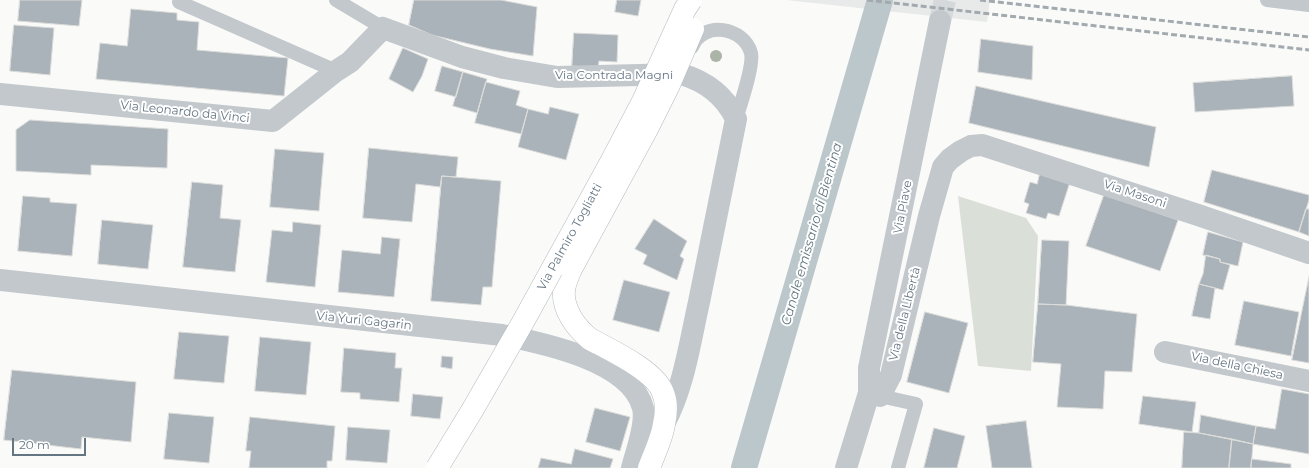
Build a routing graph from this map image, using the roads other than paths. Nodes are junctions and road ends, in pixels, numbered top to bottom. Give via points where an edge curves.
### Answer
1 (336, 0) edge
2 (691, 0) edge
3 (702, 0) edge
4 (1267, 0) edge
5 (179, 2) dead end
6 (1309, 5) edge
7 (940, 21) tunnel mouth
8 (383, 28) junction
9 (343, 66) junction
10 (681, 74) junction
11 (0, 94) edge
12 (736, 119) junction
13 (961, 151) joint
14 (1309, 253) edge
15 (0, 280) edge
16 (1165, 352) dead end
17 (1309, 381) edge
18 (875, 394) junction
19 (664, 424) junction
20 (437, 468) edge
21 (632, 468) edge
22 (649, 468) edge
23 (846, 468) edge
24 (898, 468) edge

1 - 8 lane
2 - 20 main road, Via Palmiro Togliatti, bridge via 644,101 611,162 524,322
3 - 19 main road, Via Palmiro Togliatti, bridge via 696,21 669,85 571,269 564,292 567,309 583,334 645,371 655,380 663,392 666,404
4 - 6 lane
5 - 9 lane
7 - 18 street, Via Piave via 870,368
8 - 9 street
8 - 10 street, Via Contrada Magni via 469,59 504,68 557,76
9 - 11 street, Via Leonardo da Vinci via 273,121
10 - 12 street, Via Contrada Magni via 698,80 716,92 732,109
10 - 12 lane via 694,44 703,33 726,31 742,38 748,45 752,59
12 - 19 street, Via Palmiro Togliatti via 688,351 672,411
13 - 14 street, Via Masoni via 971,146 982,145
13 - 18 street, Via della Libertà via 943,167 891,375
15 - 21 street, Via Yuri Gagarin via 502,335 546,345 610,370 622,377 637,394 644,417
16 - 17 street, Via della Chiesa
18 - 23 street, Via della Libertà
18 - 24 lane via 916,404
19 - 22 main road, Via Palmiro Togliatti

